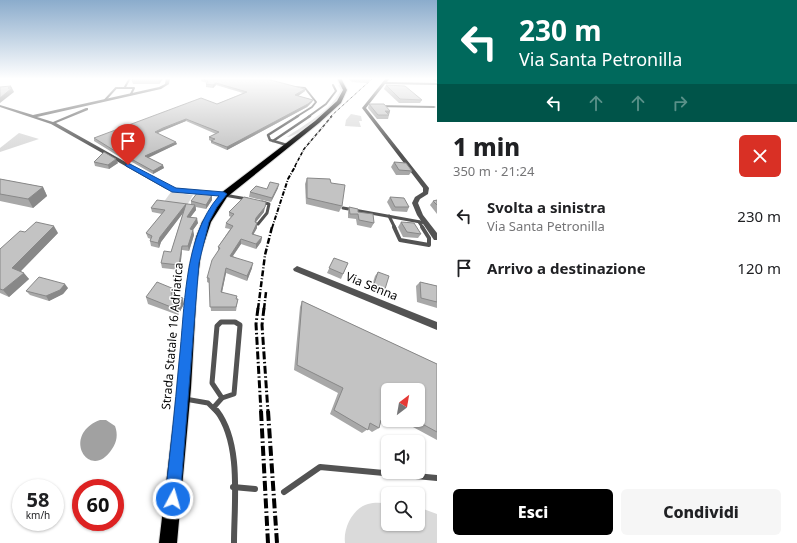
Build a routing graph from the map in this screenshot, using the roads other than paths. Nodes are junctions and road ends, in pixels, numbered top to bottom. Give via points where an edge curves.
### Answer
1 (90, 103) edge
2 (97, 103) edge
3 (315, 103) edge
4 (327, 103) edge
5 (337, 103) edge
6 (365, 105) joint
7 (0, 106) edge
8 (434, 107) dead end
9 (67, 109) junction
10 (32, 116) junction
11 (44, 120) junction
12 (53, 123) junction
13 (273, 141) junction
14 (287, 145) junction
15 (224, 194) junction
16 (343, 208) edge
17 (389, 216) junction
18 (419, 222) junction
19 (426, 223) junction
20 (258, 224) edge
21 (436, 236) edge
22 (297, 269) dead end
23 (437, 326) edge
24 (222, 398) junction
25 (182, 405) junction
26 (214, 407) junction
27 (437, 478) edge
28 (233, 487) junction
29 (255, 489) dead end
30 (284, 492) dead end
31 (168, 543) edge
32 (234, 543) edge

1 - 9 street
2 - 12 street
3 - 13 lane via 269,133 268,138
4 - 13 lane
5 - 14 main road, Strada Statale 16 Adriatica
6 - 8 street
6 - 19 street via 364,109 426,188 426,193 415,201
7 - 10 street
9 - 10 street
9 - 11 street
10 - 11 street
11 - 12 street
12 - 15 street via 168,188
13 - 14 lane
14 - 15 main road, Strada Statale 16 Adriatica
15 - 20 lane via 269,204 267,213
15 - 25 main road, Strada Statale 16 Adriatica via 205,222 194,263
16 - 17 lane
17 - 18 lane
17 - 18 lane via 400,240 429,245 429,238
18 - 19 lane
19 - 21 street
22 - 23 street, Via Senna
24 - 24 lane via 234,394 240,325 235,322 221,322 217,326 212,383
24 - 26 lane
25 - 26 lane via 205,402
25 - 31 main road, Strada Statale 16 Adriatica
26 - 28 lane via 225,421 233,448
27 - 30 lane via 320,467
28 - 29 lane
28 - 32 lane

